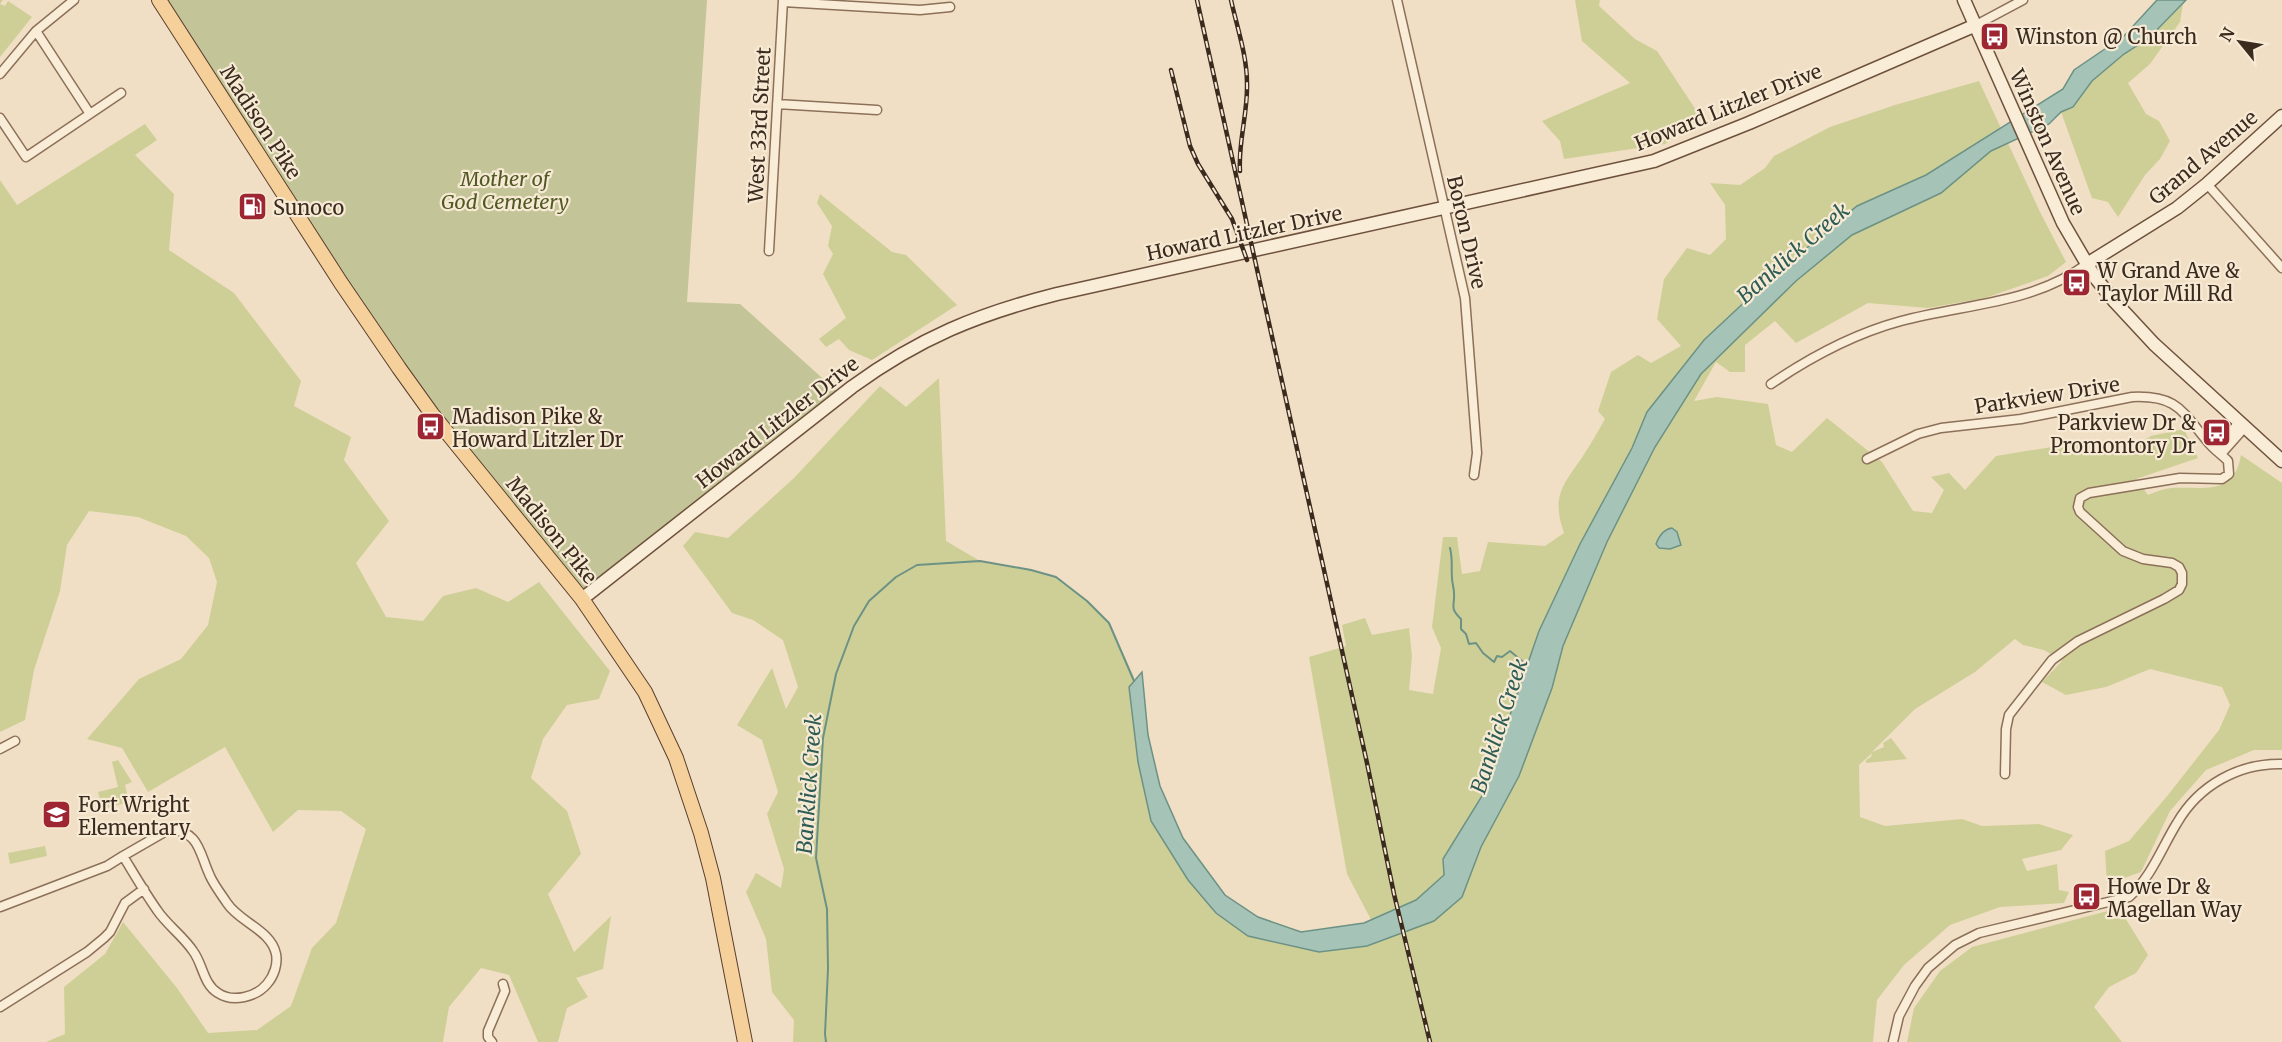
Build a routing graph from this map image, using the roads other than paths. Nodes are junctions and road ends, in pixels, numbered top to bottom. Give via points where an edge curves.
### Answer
1 (74, 0) edge
2 (159, 0) edge
3 (921, 0) edge
4 (1397, 0) edge
5 (1964, 0) edge
6 (2023, 0) edge
7 (783, 1) edge
8 (950, 8) dead end
9 (920, 10) junction
10 (1976, 25) junction
11 (36, 31) junction
12 (0, 74) edge
13 (121, 93) dead end
14 (777, 104) junction
15 (877, 110) dead end
16 (90, 114) junction
17 (2282, 116) edge
18 (0, 118) edge
19 (2207, 184) junction
20 (1445, 208) junction
21 (769, 251) dead end
22 (2087, 264) junction
23 (2282, 268) edge
24 (1771, 384) dead end
25 (2242, 425) junction
26 (2219, 452) junction
27 (1867, 459) dead end
28 (2282, 461) edge
29 (1474, 475) dead end
30 (582, 598) junction
31 (15, 741) dead end
32 (0, 749) edge
33 (2282, 764) edge
34 (2005, 774) dead end
35 (123, 856) junction
36 (144, 889) junction
37 (0, 907) edge
38 (503, 984) dead end
39 (0, 1007) edge
40 (492, 1042) edge
41 (745, 1042) edge
42 (1893, 1042) edge

1 - 11 street
2 - 30 main road, Madison Pike via 397,365 432,414
3 - 9 street
4 - 20 street, Boron Drive
5 - 10 main road, Winston Avenue
6 - 10 street
7 - 9 street
7 - 14 street, West 33rd Street
8 - 9 street
10 - 20 main road, Howard Litzler Drive via 1675,154
10 - 22 main road, Winston Avenue via 2063,223
11 - 12 street
11 - 16 street
13 - 16 street
14 - 15 street
14 - 21 street, West 33rd Street
16 - 18 street via 26,158
17 - 19 main road, Grand Avenue
19 - 22 main road, Grand Avenue via 2177,208
19 - 23 street
20 - 29 street, Boron Drive via 1467,309 1477,453
20 - 30 main road, Howard Litzler Drive via 1057,294 984,314 950,328 886,363 852,387
22 - 24 street via 2035,293 1903,320 1842,341 1808,358
22 - 25 main road, Winston Avenue via 2137,326
25 - 26 street
25 - 28 main road, Winston Avenue
26 - 27 street, Parkview Drive via 2177,407 2149,396 2021,419 1941,428 1918,434
26 - 34 street via 2230,469 2222,479 2180,478 2079,498 2080,512 2123,551 2143,559 2172,563 2182,573 2182,584 2171,595 2078,641 2052,660 2009,715
30 - 41 main road, Madison Pike via 645,692 676,758 713,878
31 - 32 street
33 - 42 street via 2237,772 2200,793 2178,821 2142,885 2129,897 1980,933 1941,955 1915,986 1899,1016
35 - 36 street
35 - 36 street via 168,830 189,835 200,847 209,875 233,912 274,947 276,966 267,984 242,998 231,999 216,992 194,952
35 - 37 street via 107,866
36 - 39 street via 125,903 110,932 87,952
38 - 40 street via 505,991 488,1031

